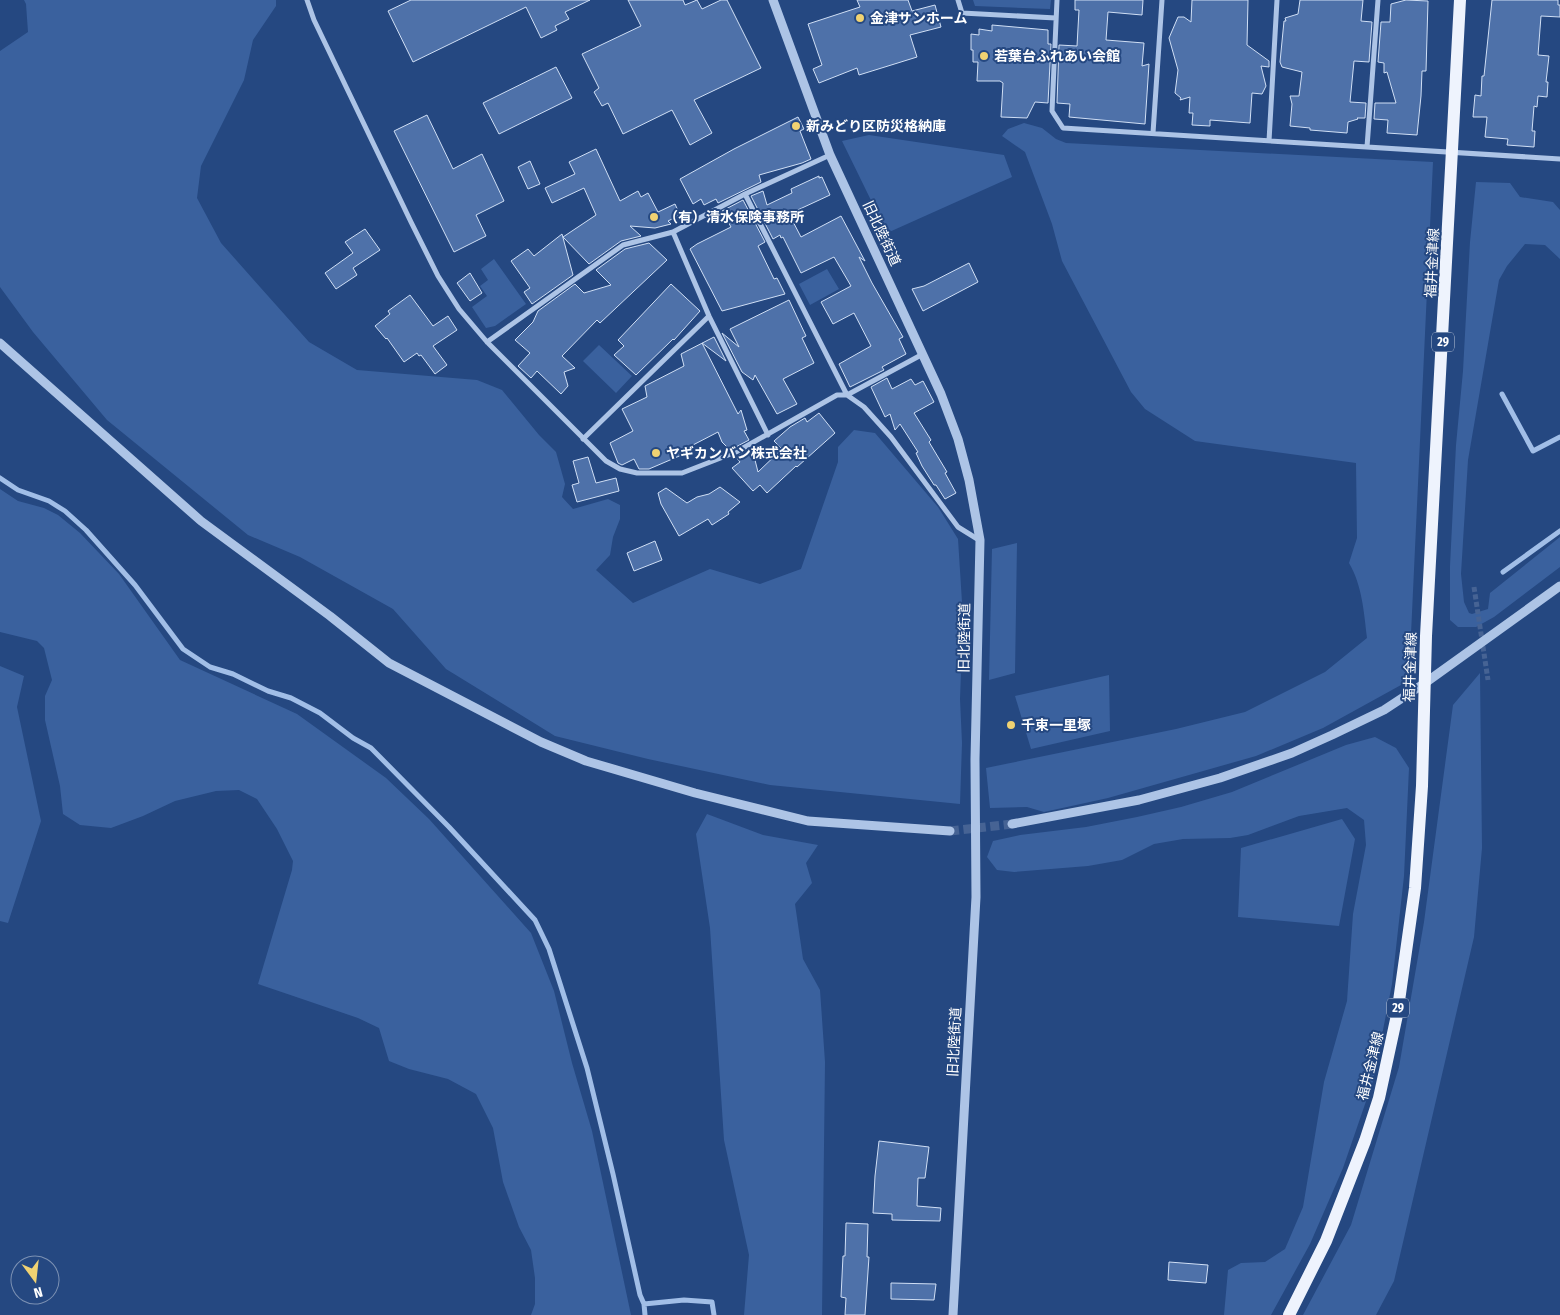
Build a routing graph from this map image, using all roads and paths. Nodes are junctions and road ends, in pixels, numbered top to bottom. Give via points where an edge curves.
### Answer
1 (307, 0) edge
2 (773, 0) edge
3 (958, 0) edge
4 (1057, 0) edge
5 (1162, 0) edge
6 (1277, 0) edge
7 (1378, 0) edge
8 (1460, 0) edge
9 (1056, 18) junction
10 (1153, 133) junction
11 (1269, 141) junction
12 (1367, 147) junction
13 (1453, 152) junction
14 (830, 154) junction
15 (1560, 159) edge
16 (745, 194) junction
17 (673, 232) junction
18 (710, 316) junction
19 (487, 342) junction
20 (0, 343) edge
21 (923, 354) junction
22 (848, 395) junction
23 (768, 435) junction
24 (583, 439) junction
25 (980, 540) junction
26 (1560, 586) edge
27 (1425, 683) junction
28 (1012, 824) tunnel mouth
29 (950, 831) tunnel mouth
30 (953, 1315) edge
31 (1289, 1315) edge

1 - 19 street via 438,276
2 - 14 street, 旧北陸街道
3 - 9 street via 962,13
4 - 9 street
5 - 10 street
6 - 11 street
7 - 12 street
8 - 13 main road, 福井金津線 / 29
9 - 10 street via 1052,111 1063,128
10 - 11 street
11 - 12 street
12 - 13 street
13 - 15 street
13 - 27 main road, 福井金津線 / 29
14 - 16 street
14 - 21 street, 旧北陸街道
16 - 17 street
16 - 22 street
17 - 18 street
17 - 19 street via 623,245
18 - 23 street
18 - 24 street
19 - 24 street
20 - 29 street via 201,521 389,663 532,738 586,760 695,793 808,821
21 - 22 street
21 - 25 street, 旧北陸街道 via 958,439
22 - 23 street via 837,394
22 - 25 street via 864,407 891,437 958,527
23 - 24 street via 736,452 682,473 637,473 620,469 606,461
25 - 30 street, 旧北陸街道 via 975,759 976,897
26 - 27 street
27 - 28 street via 1384,710 1332,736 1220,778 1140,800
27 - 31 main road, 福井金津線 / 29 via 1415,888 1390,1053 1365,1141 1326,1241

